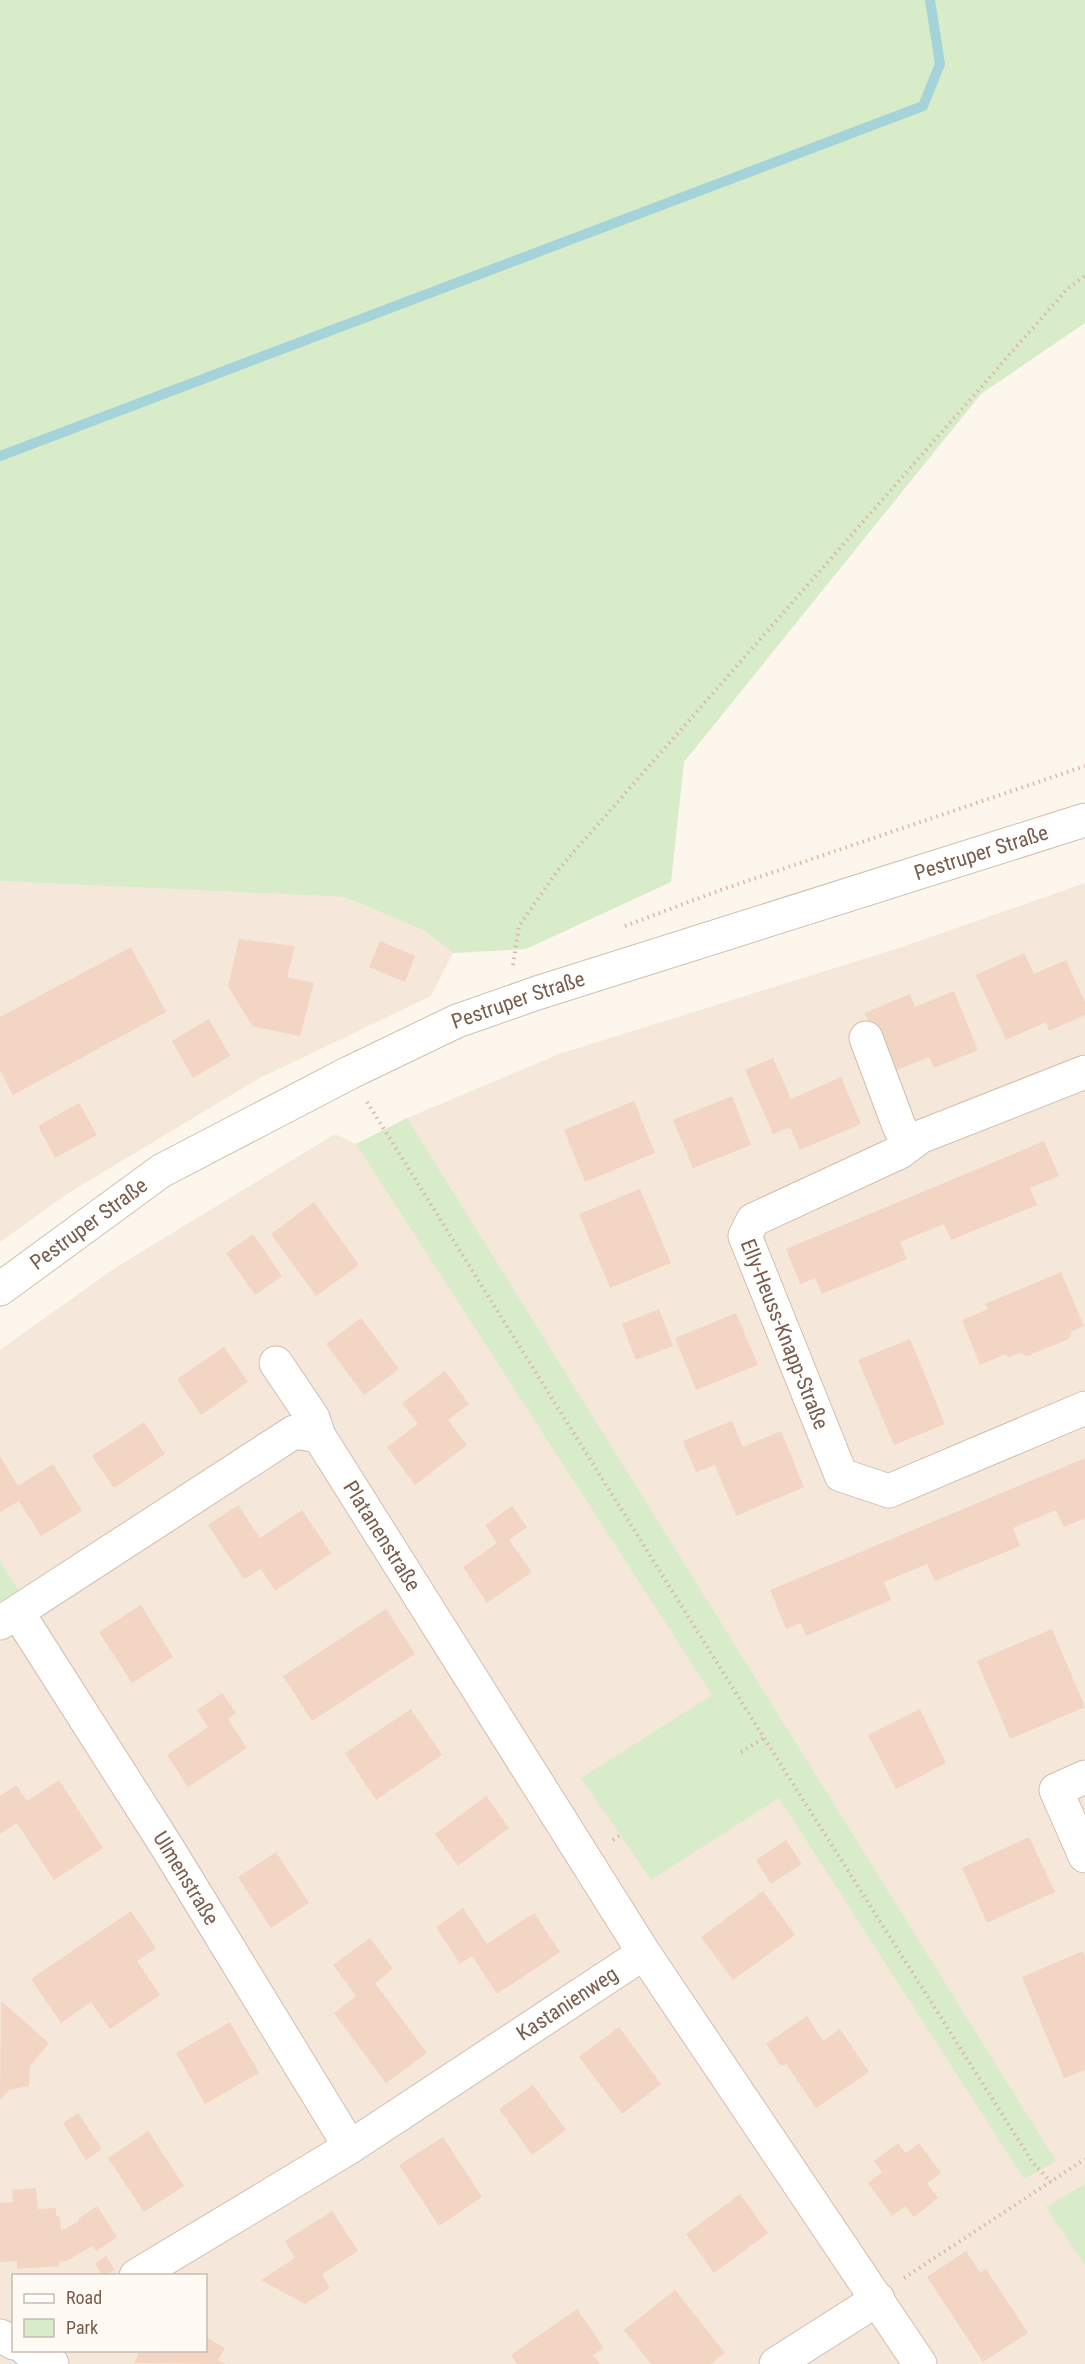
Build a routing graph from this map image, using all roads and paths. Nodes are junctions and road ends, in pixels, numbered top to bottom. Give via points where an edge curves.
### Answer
1 (1085, 276) edge
2 (1085, 766) edge
3 (1085, 820) edge
4 (620, 928) dead end
5 (523, 964) dead end
6 (866, 1038) dead end
7 (1085, 1072) edge
8 (349, 1073) junction
9 (909, 1145) junction
10 (0, 1289) edge
11 (276, 1363) dead end
12 (1085, 1408) edge
13 (319, 1436) junction
14 (9, 1618) edge
15 (764, 1738) junction
16 (741, 1752) dead end
17 (1085, 1777) edge
18 (1085, 1856) edge
19 (644, 1953) junction
20 (350, 2147) junction
21 (1085, 2159) edge
22 (1051, 2182) junction
23 (139, 2274) edge
24 (878, 2299) junction
25 (31, 2352) edge
26 (53, 2364) edge
27 (776, 2364) edge
28 (920, 2364) edge

1 - 5 path via 1066,289 558,870 519,926 512,969
2 - 4 path
3 - 8 street, Pestruper Straße via 537,993 456,1022
6 - 9 street via 898,1126
7 - 9 street, Elly-Heuss-Knapp-Straße via 920,1137
8 - 10 street, Pestruper Straße via 161,1171
8 - 15 path
9 - 12 street, Elly-Heuss-Knapp-Straße via 753,1220 745,1236 841,1475 889,1491
11 - 13 street, Platanenstraße via 313,1418
13 - 14 street via 294,1432
13 - 19 street, Platanenstraße
14 - 20 street, Ulmenstraße via 167,1847
15 - 16 path
15 - 22 path via 1033,2163
17 - 18 street via 1056,1790
19 - 20 street, Kastanienweg
19 - 24 street
20 - 23 street, Kastanienweg
21 - 22 path
22 - 24 path via 917,2268
24 - 27 street
24 - 28 street
25 - 26 street

